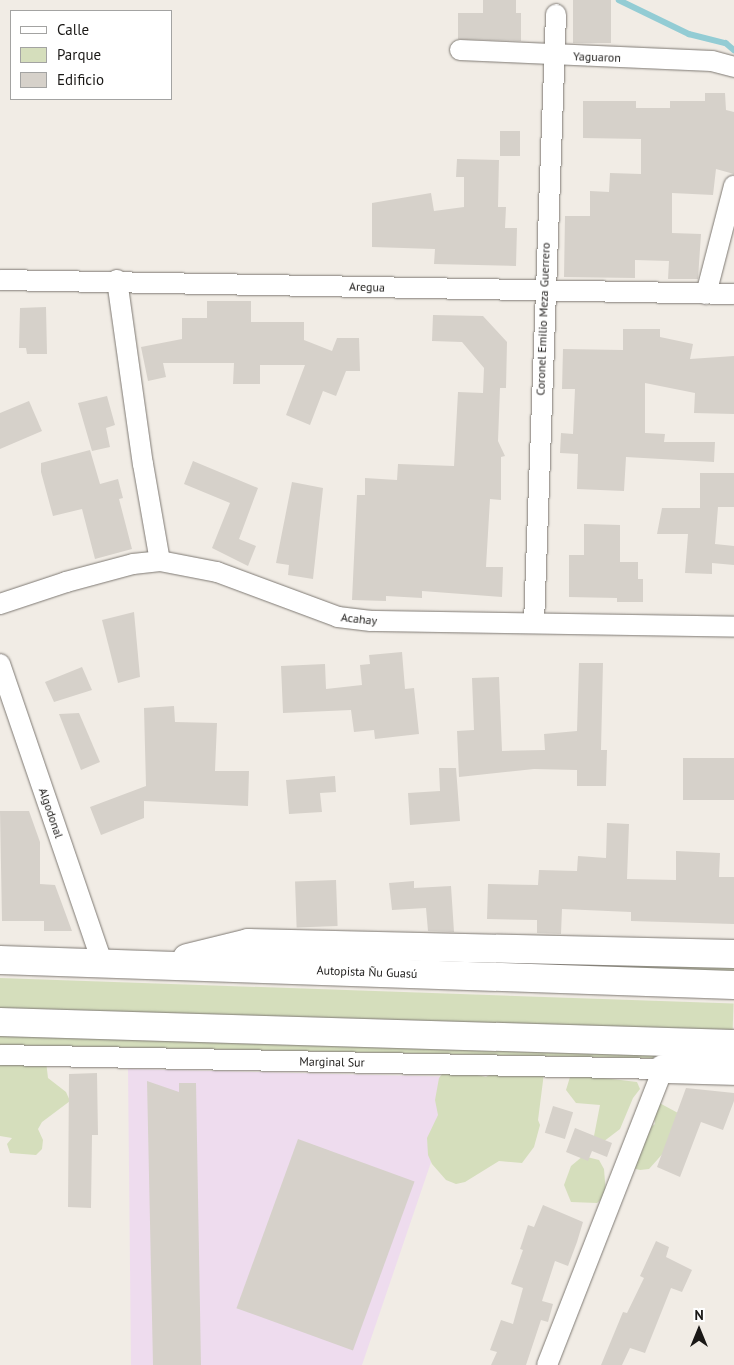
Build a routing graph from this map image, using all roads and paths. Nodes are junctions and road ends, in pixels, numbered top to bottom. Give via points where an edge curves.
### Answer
1 (556, 14) dead end
2 (460, 50) dead end
3 (552, 56) junction
4 (734, 67) edge
5 (734, 186) edge
6 (0, 280) edge
7 (118, 280) junction
8 (543, 292) junction
9 (706, 294) junction
10 (734, 294) edge
11 (160, 561) junction
12 (0, 604) edge
13 (534, 623) junction
14 (734, 627) edge
15 (0, 664) edge
16 (734, 954) edge
17 (0, 960) edge
18 (102, 962) junction
19 (162, 965) junction
20 (734, 985) edge
21 (0, 1022) edge
22 (734, 1044) edge
23 (0, 1055) edge
24 (663, 1069) junction
25 (734, 1071) edge
26 (547, 1365) edge

1 - 3 street, Coronel Emilio Meza Guerrero
2 - 3 street, Yaguaron
3 - 4 street, Yaguaron via 712,62
3 - 8 street, Coronel Emilio Meza Guerrero
5 - 9 street
6 - 7 street, Aregua
7 - 8 street, Aregua
7 - 11 street
8 - 9 street, Aregua
8 - 13 street, Coronel Emilio Meza Guerrero
9 - 10 street, Aregua
11 - 12 street, Acahay via 133,564 66,582
11 - 13 street, Acahay via 217,572 338,617 371,621
13 - 14 street, Acahay
15 - 18 street, Algodonal
16 - 19 highway via 248,943
17 - 18 highway, Autopista Ñu Guasú
18 - 19 highway, Autopista Ñu Guasú
19 - 20 highway, Autopista Ñu Guasú
21 - 22 highway
23 - 24 street, Marginal Sur
24 - 25 highway
24 - 26 street

